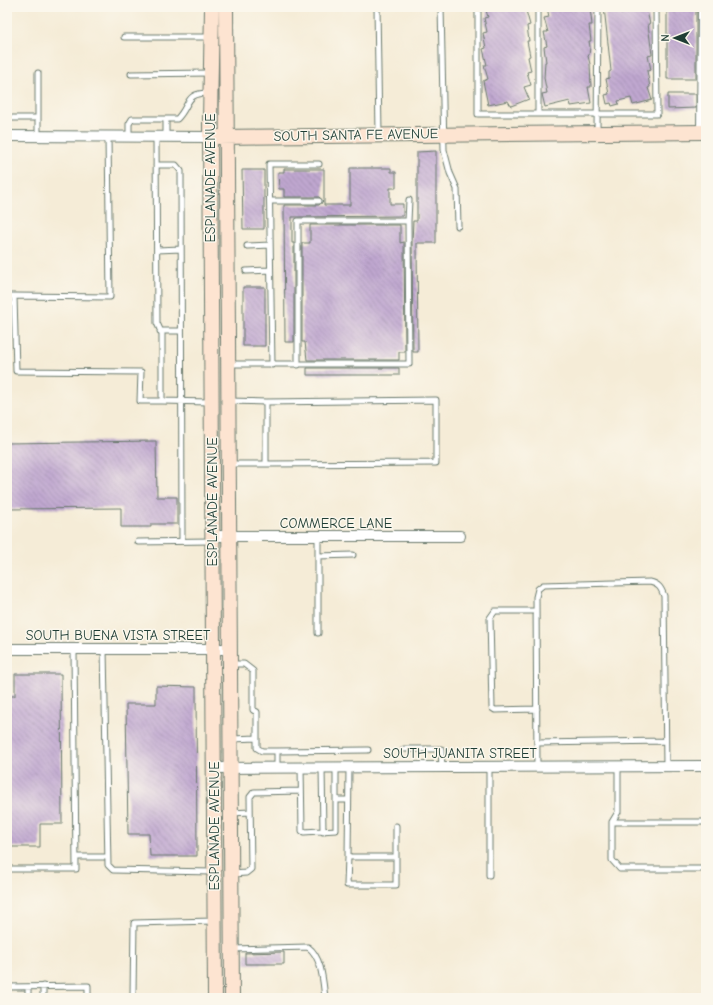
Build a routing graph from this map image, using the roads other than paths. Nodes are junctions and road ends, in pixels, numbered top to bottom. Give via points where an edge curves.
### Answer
1 (212, 7) edge
2 (226, 7) edge
3 (377, 7) edge
4 (440, 7) edge
5 (478, 7) edge
6 (538, 7) edge
7 (598, 7) edge
8 (656, 7) edge
9 (703, 7) edge
10 (124, 37) dead end
11 (212, 38) junction
12 (38, 73) dead end
13 (210, 73) junction
14 (131, 74) dead end
15 (210, 93) junction
16 (597, 113) junction
17 (538, 114) junction
18 (7, 118) edge
19 (38, 118) junction
20 (166, 119) junction
21 (704, 132) edge
22 (597, 133) junction
23 (443, 134) junction
24 (379, 135) junction
25 (7, 136) edge
26 (38, 136) junction
27 (108, 137) junction
28 (129, 137) junction
29 (161, 137) junction
30 (210, 137) junction
31 (227, 137) junction
32 (319, 164) dead end
33 (156, 165) junction
34 (409, 200) dead end
35 (270, 201) junction
36 (318, 201) dead end
37 (408, 221) junction
38 (458, 226) dead end
39 (270, 245) junction
40 (246, 246) dead end
41 (181, 249) junction
42 (157, 250) junction
43 (270, 270) junction
44 (246, 271) dead end
45 (7, 296) edge
46 (14, 296) junction
47 (210, 310) junction
48 (227, 310) junction
49 (160, 331) junction
50 (181, 331) junction
51 (228, 364) junction
52 (272, 365) junction
53 (298, 365) junction
54 (162, 401) junction
55 (228, 401) junction
56 (182, 402) junction
57 (211, 402) junction
58 (266, 402) junction
59 (228, 464) junction
60 (266, 464) junction
61 (229, 536) junction
62 (460, 536) dead end
63 (318, 537) junction
64 (212, 539) junction
65 (138, 542) dead end
66 (182, 542) junction
67 (318, 556) junction
68 (353, 556) dead end
69 (536, 611) junction
70 (318, 634) dead end
71 (230, 648) junction
72 (7, 649) edge
73 (74, 649) junction
74 (104, 649) junction
75 (212, 649) junction
76 (230, 664) junction
77 (537, 709) junction
78 (257, 738) junction
79 (230, 739) junction
80 (665, 741) junction
81 (537, 742) junction
82 (368, 750) dead end
83 (404, 750) dead end
84 (277, 751) junction
85 (706, 766) edge
86 (230, 767) junction
87 (277, 767) junction
88 (301, 767) junction
89 (322, 767) junction
90 (336, 767) junction
91 (349, 767) junction
92 (442, 767) junction
93 (489, 767) junction
94 (537, 767) junction
95 (618, 767) junction
96 (666, 767) junction
97 (213, 768) junction
98 (301, 791) junction
99 (336, 800) junction
100 (348, 800) junction
101 (250, 812) junction
102 (230, 813) junction
103 (612, 822) junction
104 (706, 822) edge
105 (396, 826) dead end
106 (323, 832) junction
107 (76, 856) junction
108 (107, 857) junction
109 (348, 857) junction
110 (396, 857) junction
111 (7, 869) edge
112 (706, 869) edge
113 (214, 872) junction
114 (231, 874) junction
115 (489, 875) dead end
116 (214, 921) junction
117 (232, 948) junction
118 (28, 986) junction
119 (43, 986) junction
120 (7, 987) edge
121 (28, 998) edge
122 (43, 998) edge
123 (88, 998) edge
124 (135, 998) edge
125 (215, 998) edge
126 (232, 998) edge
127 (324, 998) edge

1 - 11 main road, ESPLANADE AVENUE
2 - 31 main road, ESPLANADE AVENUE
3 - 24 lane
4 - 23 lane
5 - 17 lane via 478,114
6 - 17 lane
7 - 16 lane
8 - 16 lane via 657,114
9 - 21 street
10 - 11 lane
11 - 13 main road, ESPLANADE AVENUE
12 - 19 lane
13 - 14 lane
13 - 15 main road, ESPLANADE AVENUE
15 - 20 lane via 194,94 176,119
15 - 30 main road, ESPLANADE AVENUE
16 - 17 lane
16 - 22 lane
18 - 19 lane
19 - 26 lane
20 - 28 lane via 132,119 129,124
20 - 29 lane
21 - 22 main road, SOUTH SANTA FE AVENUE
22 - 23 main road, SOUTH SANTA FE AVENUE
23 - 24 main road, SOUTH SANTA FE AVENUE
23 - 38 lane via 444,150 457,189
24 - 31 main road, SOUTH SANTA FE AVENUE
25 - 26 street, SOUTH SANTA FE AVENUE
26 - 27 street, SOUTH SANTA FE AVENUE
27 - 28 street, SOUTH SANTA FE AVENUE
27 - 46 lane via 110,297
28 - 29 street, SOUTH SANTA FE AVENUE
29 - 30 street, SOUTH SANTA FE AVENUE
29 - 33 lane
30 - 31 main road, SOUTH SANTA FE AVENUE
30 - 47 main road, ESPLANADE AVENUE
31 - 48 main road, ESPLANADE AVENUE
32 - 35 lane via 269,164
33 - 41 lane via 176,165 181,171
33 - 42 lane
34 - 37 lane
35 - 36 lane
35 - 39 lane
37 - 53 lane via 298,221
37 - 53 lane via 409,364
39 - 40 lane
39 - 43 lane
41 - 42 lane
41 - 50 lane
42 - 49 lane via 157,323
43 - 44 lane
43 - 52 lane
45 - 46 lane
46 - 54 lane via 16,371 141,372 140,401
47 - 48 main road
47 - 57 main road, ESPLANADE AVENUE
48 - 51 main road, ESPLANADE AVENUE
49 - 50 lane
49 - 54 lane
50 - 56 lane
51 - 52 lane
51 - 55 main road, ESPLANADE AVENUE
52 - 53 lane
54 - 56 lane
55 - 57 main road
55 - 58 lane
55 - 59 main road, ESPLANADE AVENUE
56 - 57 lane
56 - 66 lane
57 - 64 main road, ESPLANADE AVENUE
58 - 60 lane
58 - 60 lane via 436,400 436,463
59 - 60 lane
59 - 61 main road, ESPLANADE AVENUE
61 - 63 street, COMMERCE LANE
61 - 64 street, COMMERCE LANE
61 - 71 main road, ESPLANADE AVENUE
62 - 63 street, COMMERCE LANE
63 - 67 lane
64 - 66 lane
64 - 75 main road, ESPLANADE AVENUE
65 - 66 lane
67 - 68 lane
67 - 70 lane
69 - 77 lane
69 - 77 lane via 495,611 490,618 490,626 492,708
69 - 80 lane via 538,589 543,585 656,583 661,588 664,596
71 - 75 street, SOUTH BUENA VISTA STREET
71 - 76 main road, ESPLANADE AVENUE
72 - 73 street, SOUTH BUENA VISTA STREET
73 - 74 street, SOUTH BUENA VISTA STREET
73 - 107 lane
74 - 75 street, SOUTH BUENA VISTA STREET
74 - 108 lane
75 - 97 main road, ESPLANADE AVENUE
76 - 78 lane via 244,664 253,671 253,710 257,712
76 - 79 main road, ESPLANADE AVENUE
77 - 81 lane
78 - 79 lane
78 - 84 lane via 257,748 262,751
79 - 86 main road, ESPLANADE AVENUE
80 - 81 lane
80 - 96 lane
81 - 94 lane
82 - 84 lane
83 - 92 lane via 440,749
84 - 87 lane
85 - 96 street, SOUTH JUANITA STREET
86 - 87 street, SOUTH JUANITA STREET
86 - 97 street, SOUTH JUANITA STREET
86 - 102 main road, ESPLANADE AVENUE
87 - 88 street, SOUTH JUANITA STREET
88 - 89 street, SOUTH JUANITA STREET
88 - 98 lane
89 - 90 street, SOUTH JUANITA STREET
89 - 106 lane
90 - 91 street, SOUTH JUANITA STREET
90 - 99 lane
91 - 92 street, SOUTH JUANITA STREET
91 - 100 lane
92 - 93 street, SOUTH JUANITA STREET
93 - 94 street, SOUTH JUANITA STREET
93 - 115 lane
94 - 95 street, SOUTH JUANITA STREET
95 - 96 street, SOUTH JUANITA STREET
95 - 103 lane via 618,812
97 - 113 main road, ESPLANADE AVENUE
98 - 101 lane via 254,792 250,797
98 - 106 lane via 302,831
99 - 100 lane
99 - 106 lane via 336,830
100 - 109 lane
101 - 102 lane
101 - 114 lane via 251,869 246,873
102 - 114 main road, ESPLANADE AVENUE
103 - 104 lane
103 - 112 lane via 612,860 620,869
105 - 110 lane
107 - 108 lane
107 - 111 lane via 76,869
108 - 113 lane via 108,865 114,870
109 - 110 lane
109 - 110 lane via 347,885 396,885
113 - 116 main road, ESPLANADE AVENUE
114 - 117 main road, ESPLANADE AVENUE
116 - 124 lane via 134,923
116 - 125 main road, ESPLANADE AVENUE
117 - 126 main road, ESPLANADE AVENUE
117 - 127 lane via 308,947 313,950 317,959
118 - 119 lane
118 - 120 lane
118 - 121 lane
119 - 122 lane
119 - 123 lane via 88,986

